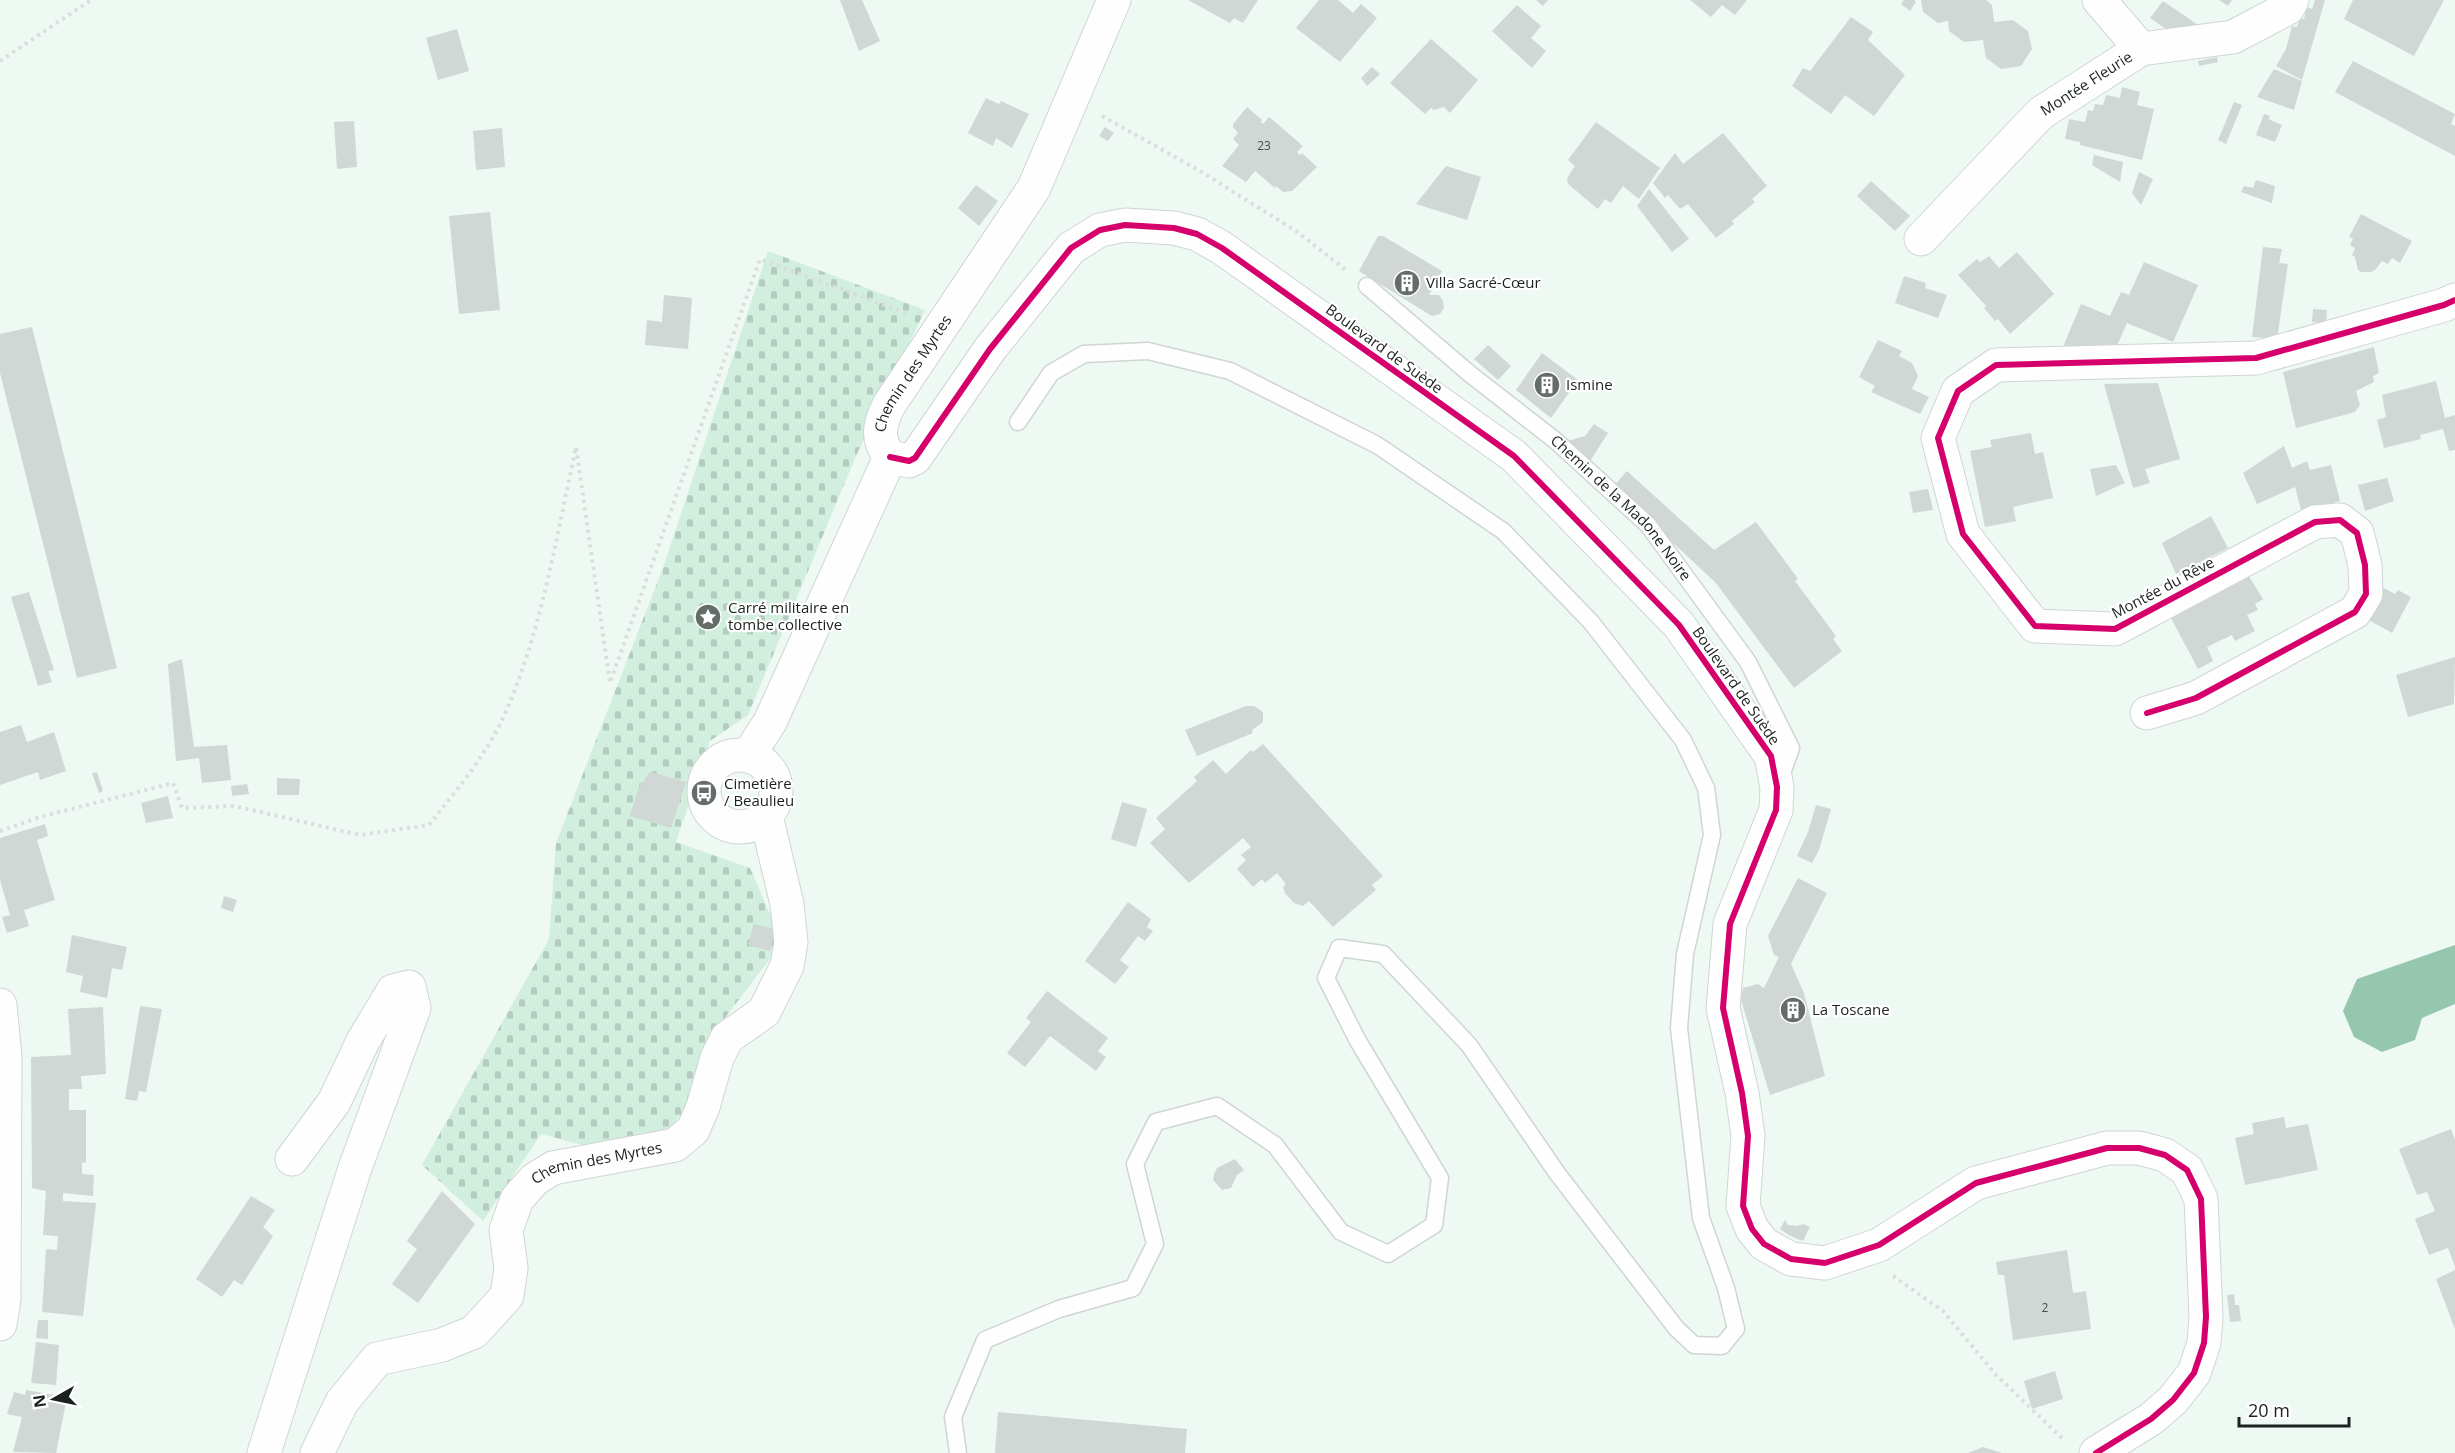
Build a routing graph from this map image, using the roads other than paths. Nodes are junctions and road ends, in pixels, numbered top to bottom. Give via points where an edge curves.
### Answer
1 (1114, 0) edge
2 (2098, 0) edge
3 (2292, 0) edge
4 (2141, 49) junction
5 (1921, 238) dead end
6 (1366, 286) road end
7 (2455, 300) edge
8 (1018, 422) dead end
9 (890, 457) junction
10 (2147, 713) dead end
11 (748, 756) junction
12 (1777, 787) junction
13 (766, 816) junction
14 (0, 1005) edge
15 (292, 1159) dead end
16 (0, 1324) edge
17 (2084, 1450) edge
18 (264, 1453) edge
19 (317, 1453) edge
20 (957, 1453) edge

1 - 9 street, Chemin des Myrtes via 1034,188 889,405 882,420 880,440
2 - 4 street
3 - 4 street, Montée Fleurie via 2288,8 2233,37
4 - 5 street, Montée Fleurie via 2041,112
6 - 12 lane, Chemin de la Madone Noire via 1556,441 1648,525 1748,662 1791,748
7 - 10 street, Montée du Rêve via 2256,358 1996,365 1958,391 1938,438 1963,534 2035,626 2115,629 2315,522 2340,520 2357,533 2365,565 2366,594 2355,612 2196,698
8 - 20 lane via 1051,373 1084,354 1148,351 1230,371 1377,445 1503,531 1591,622 1683,740 1706,788 1712,835 1685,954 1679,1028 1701,1218 1736,1329 1722,1346 1694,1345 1676,1328 1557,1173 1469,1045 1383,954 1339,948 1326,978 1358,1041 1440,1178 1434,1225 1388,1254 1341,1232 1275,1146 1217,1106 1156,1122 1135,1164 1155,1244 1133,1288 1059,1309 985,1340 953,1417
9 - 11 street, Chemin des Myrtes via 770,722
9 - 12 street, Boulevard de Suède via 909,461 915,458 990,350 1071,248 1100,230 1125,225 1197,234 1514,456 1679,625 1771,756
11 - 13 street via 768,769 775,781 773,806
11 - 13 street via 723,759 711,769 705,786 706,805 713,816 735,827 756,824
12 - 17 street, Boulevard de Suède via 1776,810 1730,924 1723,1008 1748,1136 1743,1206 1752,1229 1764,1244 1791,1259 1824,1263 1879,1245 1976,1183 2107,1148 2139,1148 2165,1155 2187,1170 2201,1199 2206,1317 2204,1344 2194,1373 2174,1400 2151,1419
13 - 19 street, Chemin des Myrtes via 787,903 791,942 787,966 764,1012 728,1038 717,1058 693,1130 675,1145 553,1168 536,1179 517,1199 506,1230 511,1268 507,1296 474,1332 442,1345 377,1359 342,1402
14 - 16 street via 5,1057 4,1299
15 - 18 street via 334,1102 363,1041 393,991 409,987 414,1008 355,1168

